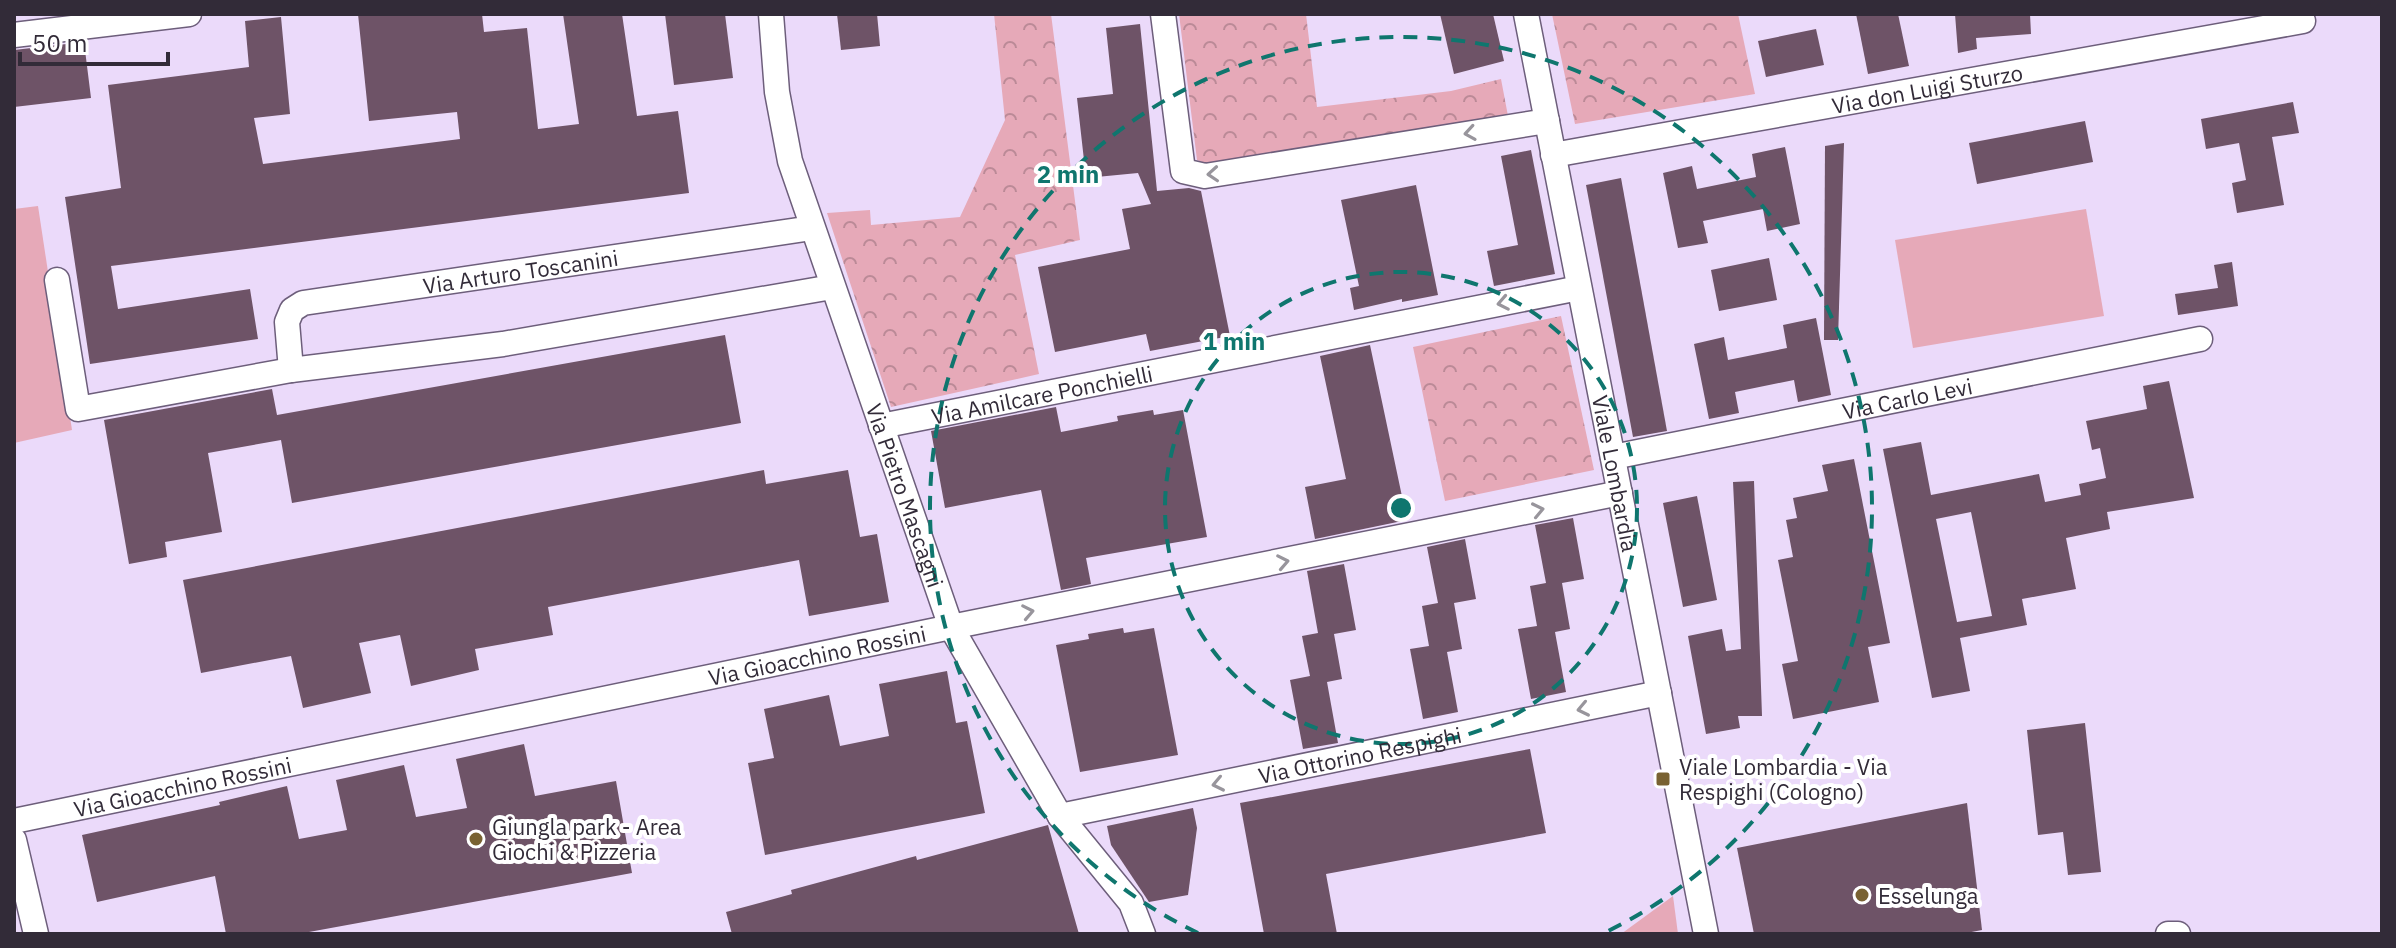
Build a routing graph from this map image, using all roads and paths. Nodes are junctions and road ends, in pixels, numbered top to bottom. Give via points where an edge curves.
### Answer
1 (189, 14) edge
2 (771, 14) edge
3 (1163, 14) edge
4 (1526, 14) edge
5 (2303, 21) dead end
6 (14, 35) edge
7 (1547, 121) junction
8 (1553, 155) junction
9 (812, 228) junction
10 (57, 280) dead end
11 (832, 287) junction
12 (1579, 288) junction
13 (2200, 339) dead end
14 (291, 370) junction
15 (881, 426) junction
16 (1613, 457) junction
17 (1620, 493) junction
18 (951, 627) junction
19 (1659, 693) junction
20 (1060, 816) junction
21 (14, 821) edge
22 (14, 840) edge
23 (36, 934) edge
24 (1143, 934) edge
25 (1706, 934) edge
26 (2168, 934) edge
27 (2178, 934) edge

1 - 6 street
2 - 9 street, Via Pietro Mascagni via 777,92 790,161
7 -> 3 street via 1205,176 1183,171
4 - 7 street, Viale Lombardia
5 - 8 street, Via don Luigi Sturzo
7 - 8 street, Viale Lombardia
8 - 12 street, Viale Lombardia
9 - 11 street, Via Pietro Mascagni
9 - 14 street, Via Arturo Toscanini via 303,303 287,322
10 - 14 street via 78,409
11 - 14 street via 503,344
11 - 15 street, Via Pietro Mascagni
12 -> 15 street, Via Amilcare Ponchielli
12 - 16 street, Viale Lombardia
13 - 16 street, Via Carlo Levi
15 - 18 street, Via Pietro Mascagni
16 - 17 street, Viale Lombardia
18 -> 17 street, Via Gioacchino Rossini
17 - 19 street, Viale Lombardia
18 - 20 street, Via Pietro Mascagni
18 - 21 street, Via Gioacchino Rossini
19 -> 20 street, Via Ottorino Respighi
19 - 25 street, Viale Lombardia
20 - 24 street, Via Pietro Mascagni via 1131,903
22 - 23 street
26 - 27 street

